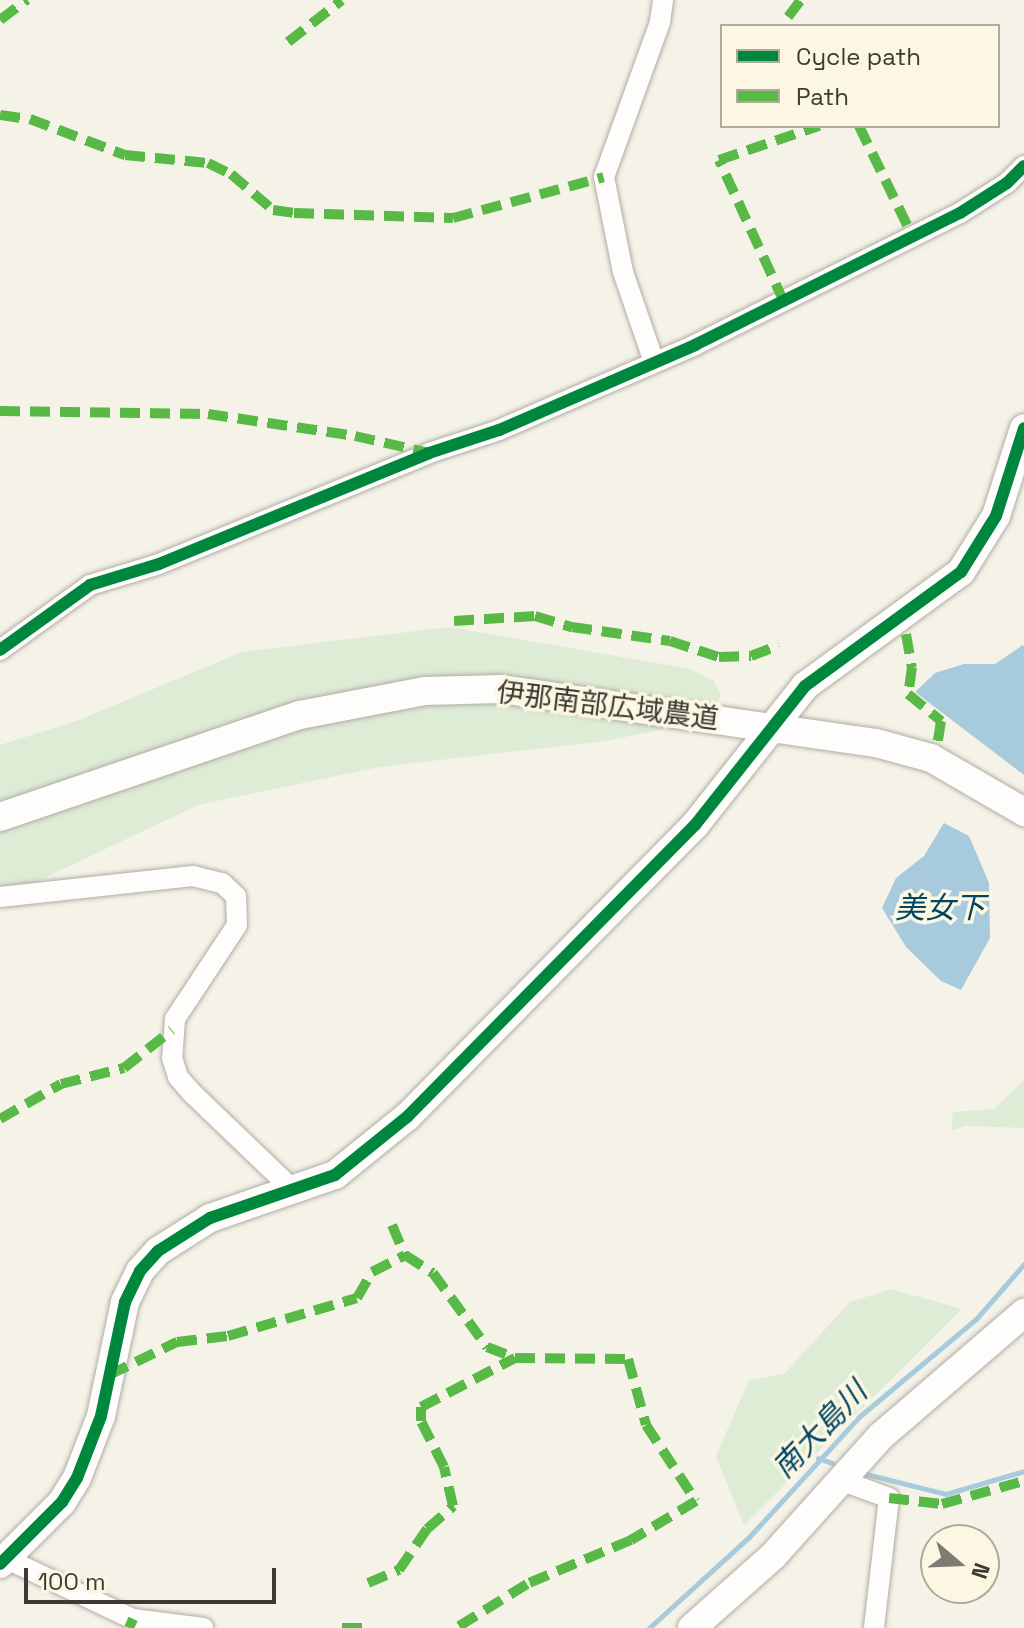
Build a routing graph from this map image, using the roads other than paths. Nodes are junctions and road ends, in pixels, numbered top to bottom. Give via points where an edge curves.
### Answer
1 (663, 0) edge
2 (1024, 166) edge
3 (654, 362) junction
4 (1024, 428) edge
5 (28, 626) junction
6 (0, 629) edge
7 (0, 650) edge
8 (771, 725) junction
9 (1024, 812) edge
10 (0, 817) edge
11 (0, 897) edge
12 (293, 1190) junction
13 (1024, 1313) edge
14 (840, 1480) junction
15 (4, 1561) edge
16 (203, 1628) edge
17 (692, 1628) edge
18 (874, 1628) edge

1 - 3 street via 660,22 604,177 623,272
2 - 3 street via 960,213
3 - 5 street via 499,430 429,453 159,564 90,585
4 - 8 street via 996,516 961,572 831,664
5 - 6 street
5 - 7 street
8 - 9 street, 伊那南部広域農道 via 931,758
8 - 10 street, 伊那南部広域農道 via 530,692 425,691 272,724
8 - 12 street via 695,825 407,1117 335,1175
11 - 12 street via 193,876 222,883 236,896 237,925 175,1019 172,1058 178,1077 193,1094
12 - 15 street via 210,1218 170,1242 140,1271 125,1302 101,1416 82,1467 62,1502
13 - 14 street via 905,1413
14 - 17 street via 773,1556
14 - 18 street via 889,1498
15 - 16 street via 133,1619

